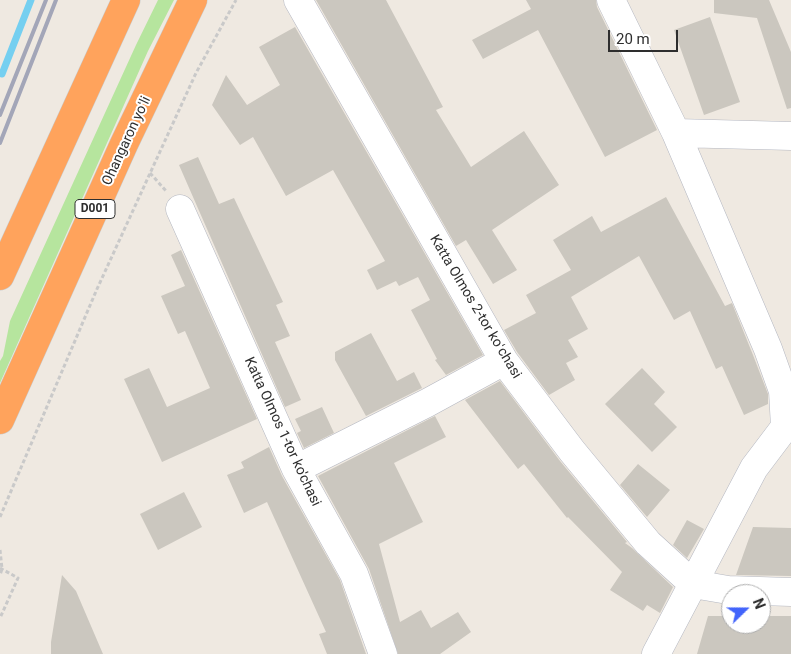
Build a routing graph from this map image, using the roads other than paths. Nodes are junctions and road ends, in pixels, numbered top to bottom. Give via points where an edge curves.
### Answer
1 (126, 0) edge
2 (193, 0) edge
3 (298, 0) edge
4 (611, 0) edge
5 (676, 133) junction
6 (791, 136) edge
7 (180, 209) dead end
8 (0, 276) edge
9 (780, 349) edge
10 (504, 362) junction
11 (0, 420) edge
12 (296, 468) junction
13 (693, 584) junction
14 (791, 592) edge
15 (383, 654) edge
16 (656, 654) edge

1 - 8 highway
2 - 11 highway, Ohangaron yoʻli / D001 via 124,144
3 - 10 street, Katta Olmos 2-tor koʻchasi
4 - 5 street
5 - 6 street
5 - 9 street
7 - 12 street, Katta Olmos 1-tor ko'chasi
9 - 13 street via 785,427 754,468
10 - 12 street
10 - 13 street, Katta Olmos 2-tor koʻchasi via 648,543
12 - 15 street, Katta Olmos 1-tor ko'chasi via 354,574
13 - 14 street via 728,590
13 - 16 street

